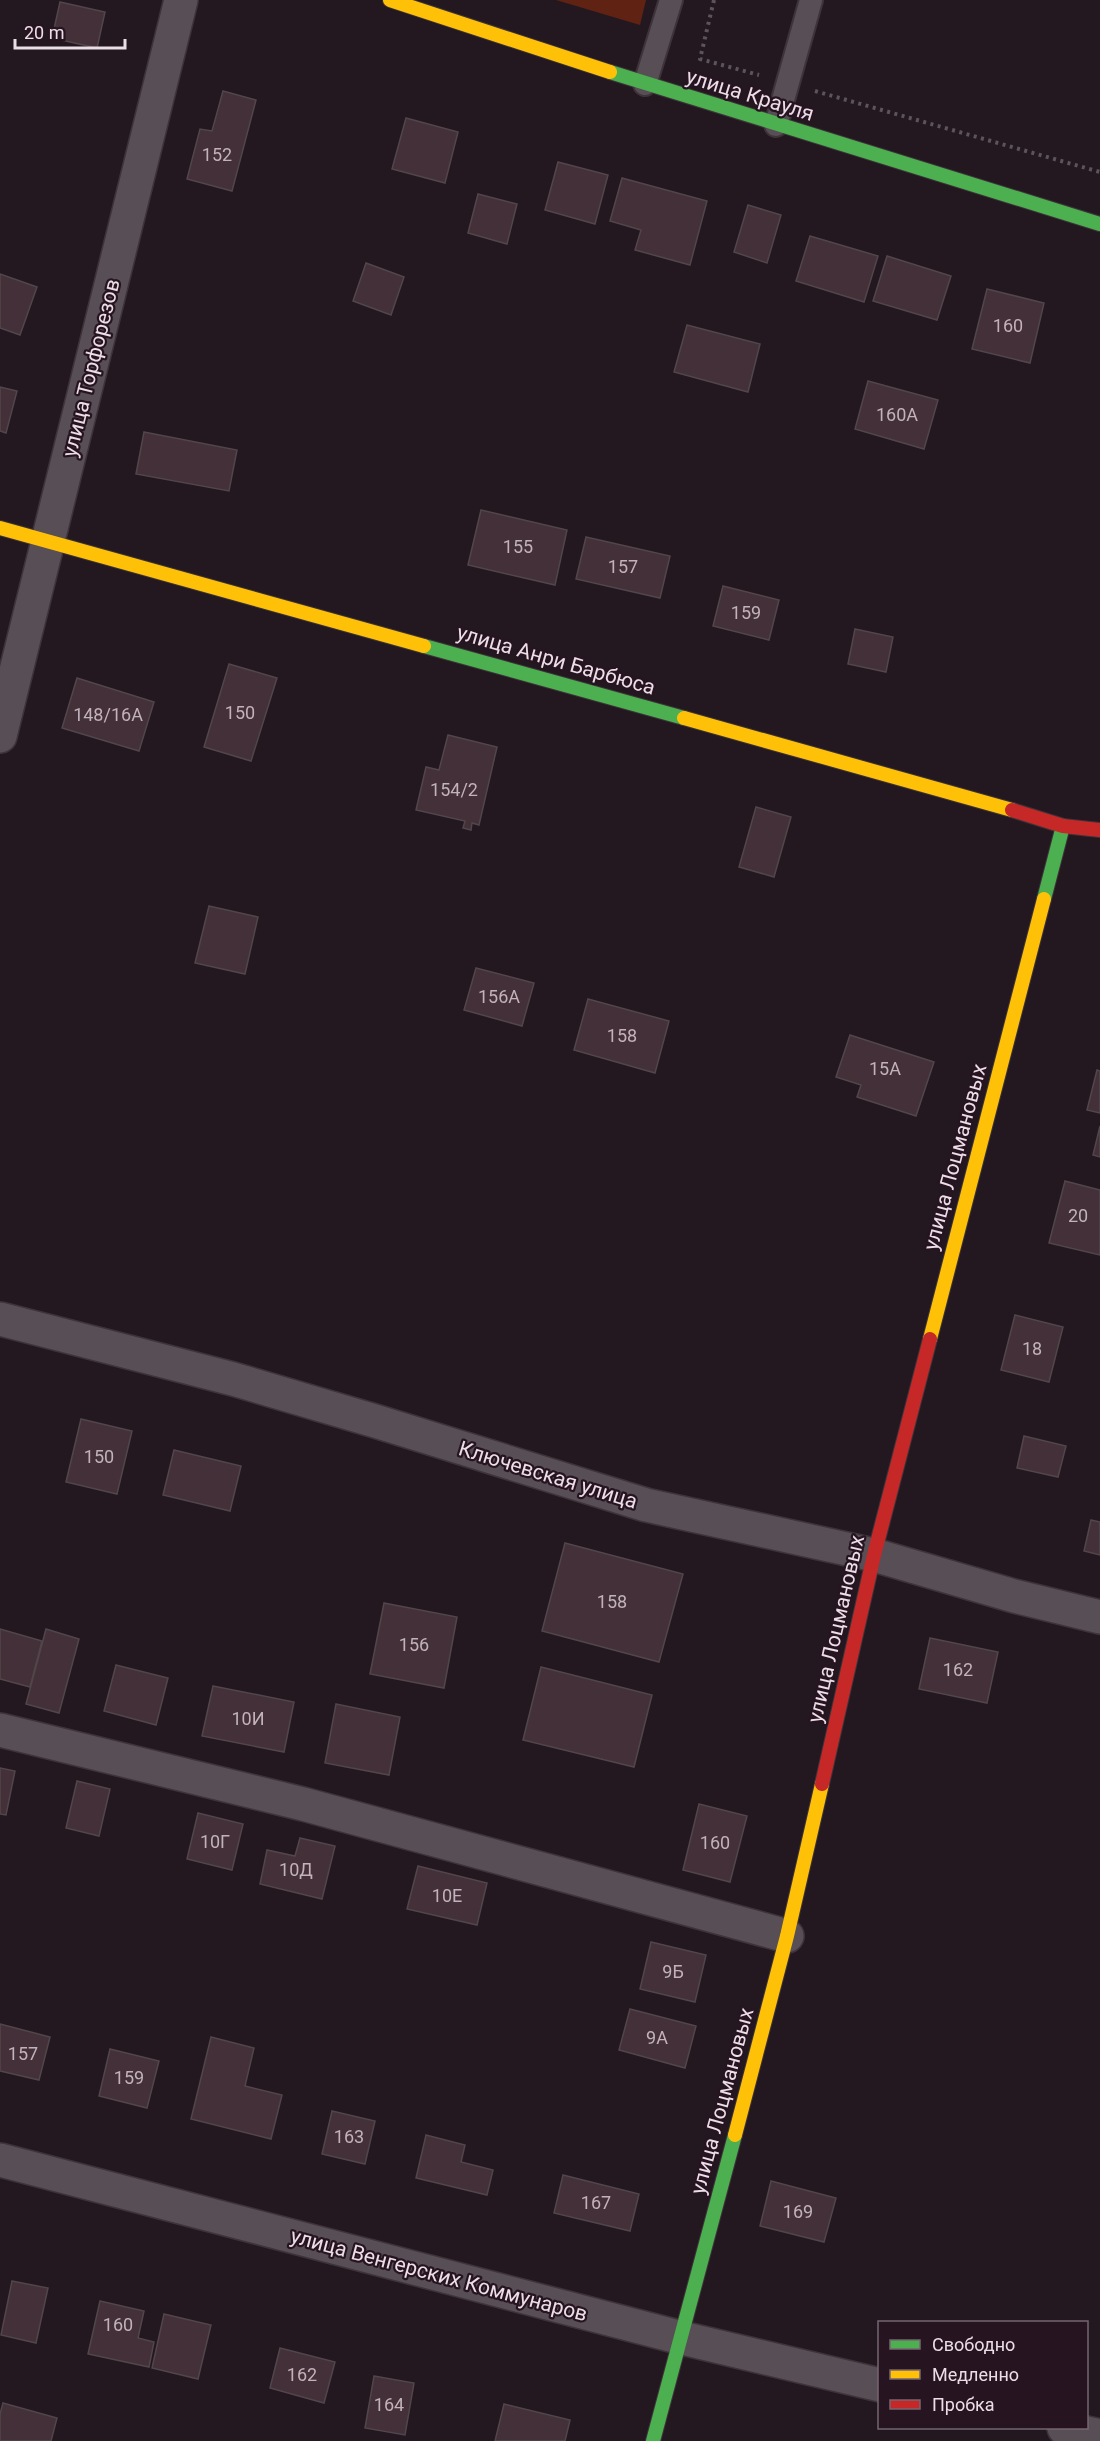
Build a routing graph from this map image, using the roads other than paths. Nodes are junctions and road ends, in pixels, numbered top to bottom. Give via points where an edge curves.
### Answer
1 (181, 0) edge
2 (390, 0) edge
3 (671, 0) edge
4 (811, 0) edge
5 (645, 84) junction
6 (776, 124) junction
7 (1100, 224) edge
8 (0, 528) edge
9 (50, 541) junction
10 (0, 736) edge
11 (1063, 826) junction
12 (1100, 830) edge
13 (0, 1319) edge
14 (874, 1556) junction
15 (1100, 1617) edge
16 (0, 1730) edge
17 (787, 1936) junction
18 (0, 2160) edge
19 (682, 2338) junction
20 (878, 2385) edge
21 (1072, 2429) edge
22 (1100, 2436) edge
23 (653, 2441) edge

1 - 9 street, улица Торфорезов
2 - 5 street, улица Крауля
3 - 5 lane
4 - 6 lane
5 - 6 street, улица Крауля
6 - 7 street, улица Крауля
8 - 9 street, улица Анри Барбюса
9 - 10 street, улица Торфорезов
9 - 11 street, улица Анри Барбюса
11 - 12 street, улица Анри Барбюса
11 - 14 street, улица Лоцмановых
13 - 14 street, Ключевская улица via 233,1379 646,1506
14 - 15 street, Ключевская улица
14 - 17 street, улица Лоцмановых
16 - 17 street via 303,1804
17 - 19 street, улица Лоцмановых
18 - 19 street, улица Венгерских Коммунаров
19 - 20 street, улица Венгерских Коммунаров
19 - 23 street, улица Лоцмановых
21 - 22 street

